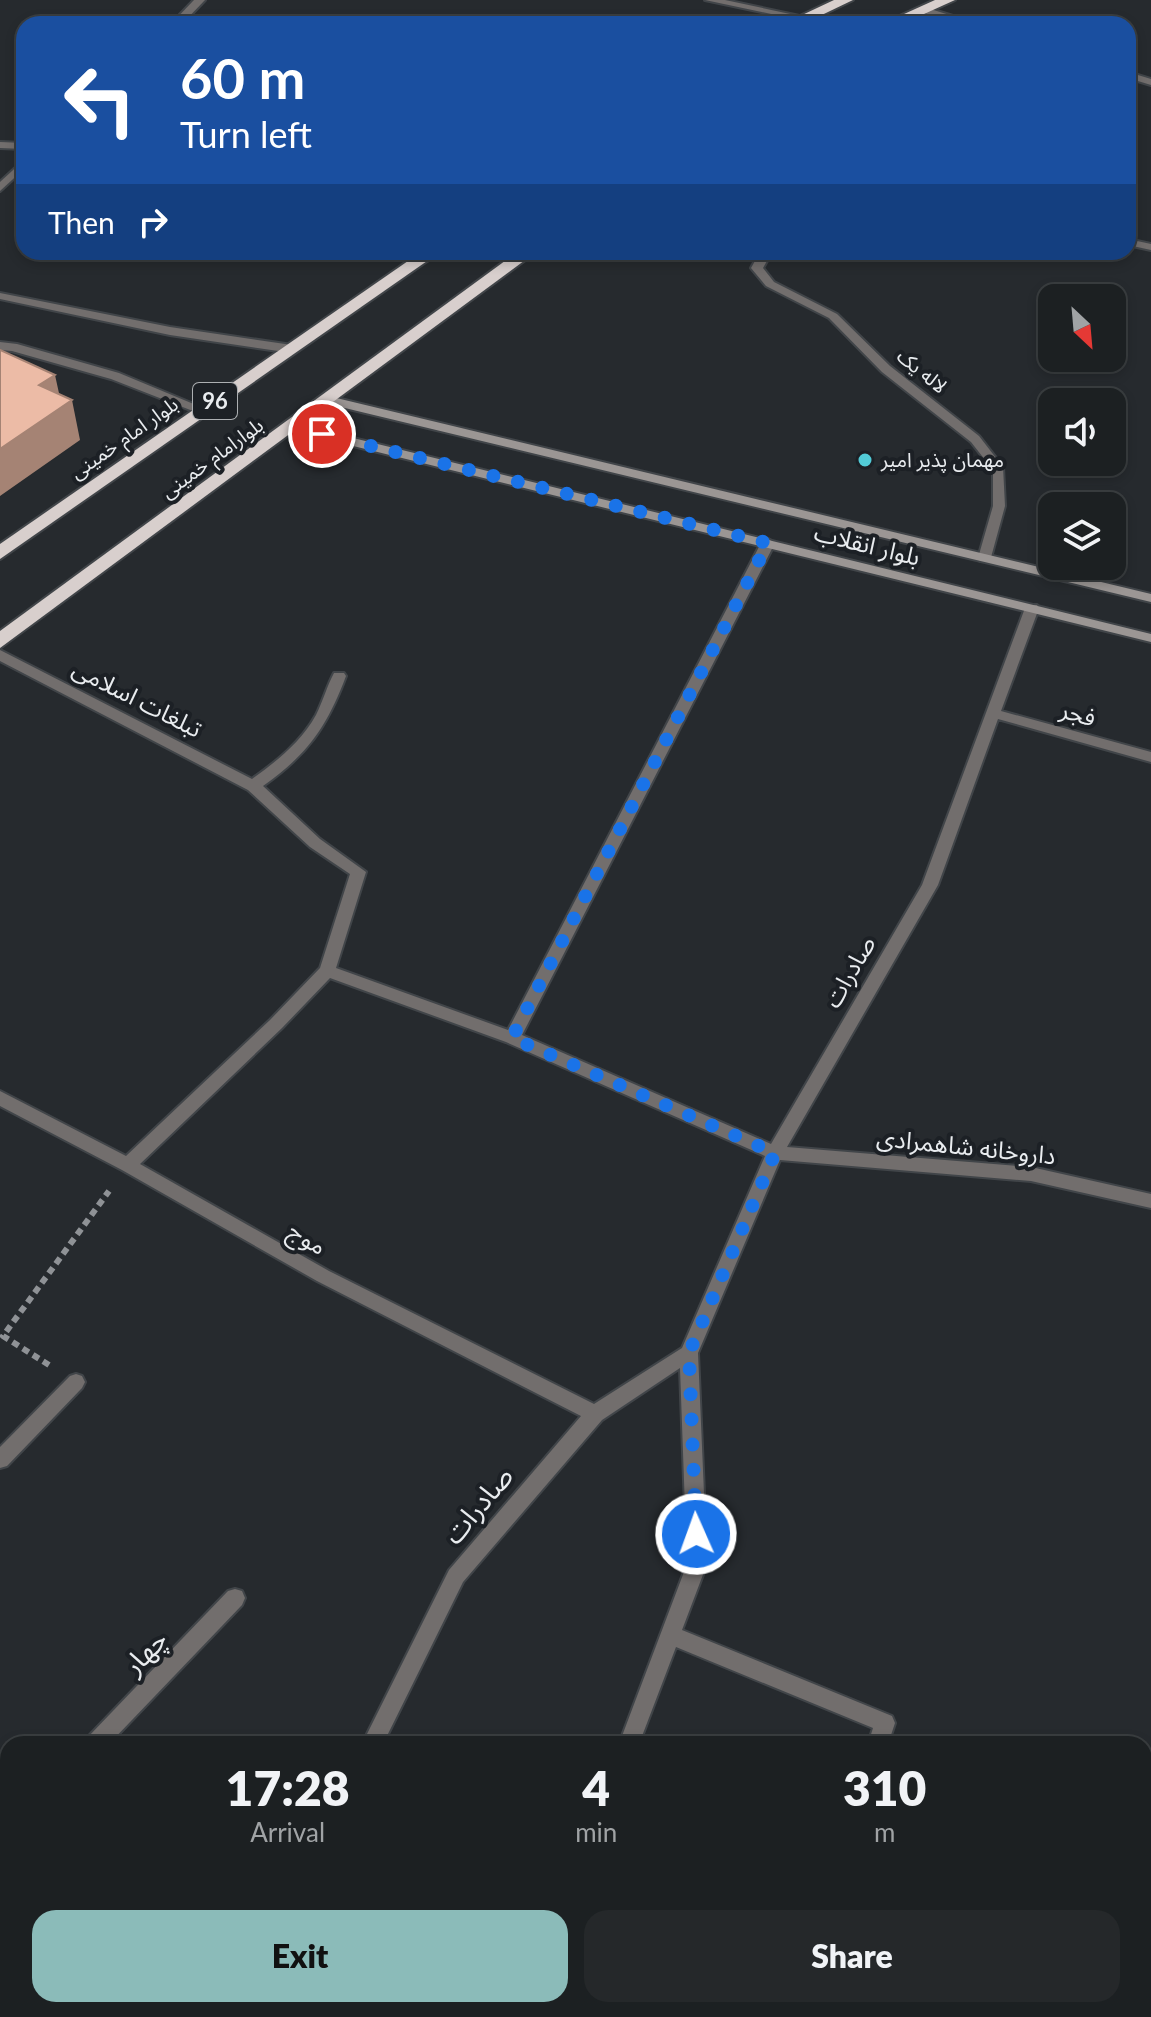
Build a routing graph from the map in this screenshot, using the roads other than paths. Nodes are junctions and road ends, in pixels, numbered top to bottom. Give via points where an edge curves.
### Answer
1 (200, 0) edge
2 (710, 0) edge
3 (846, 0) edge
4 (948, 0) edge
5 (924, 10) junction
6 (184, 16) edge
7 (776, 16) edge
8 (809, 16) edge
9 (909, 16) edge
10 (943, 16) edge
11 (16, 171) edge
12 (0, 188) edge
13 (420, 260) edge
14 (517, 260) edge
15 (762, 260) edge
16 (0, 296) edge
17 (0, 346) edge
18 (292, 349) junction
19 (328, 400) junction
20 (202, 410) junction
21 (292, 427) junction
22 (768, 543) junction
23 (0, 553) edge
24 (985, 558) junction
25 (1151, 598) edge
26 (1032, 608) junction
27 (1151, 638) edge
28 (0, 641) edge
29 (0, 655) edge
30 (339, 676) dead end
31 (993, 713) junction
32 (1151, 757) edge
33 (253, 786) junction
34 (327, 971) junction
35 (512, 1038) junction
36 (0, 1098) edge
37 (775, 1153) junction
38 (128, 1165) junction
39 (1151, 1201) edge
40 (689, 1353) junction
41 (76, 1382) road end
42 (595, 1414) junction
43 (0, 1460) edge
44 (235, 1598) dead end
45 (670, 1635) junction
46 (103, 1736) edge
47 (376, 1736) edge
48 (632, 1736) edge
49 (881, 1736) edge

1 - 6 street
2 - 7 street
3 - 8 highway
4 - 5 highway
5 - 9 highway
5 - 10 street
11 - 12 street
13 - 18 highway, بلوار امام خمینی / 96
14 - 19 highway, بلوارامام خمینی
15 - 24 street, لاله یک via 757,268 761,276 833,316 886,369 975,439 999,470 999,506
16 - 18 street via 170,331
17 - 20 street via 115,376
18 - 20 highway, بلوار امام خمینی / 96
19 - 21 highway, بلوارامام خمینی
19 - 24 main road, بلوار انقلاب
20 - 23 highway, بلوار امام خمینی / 96
21 - 22 main road, بلوار انقلاب
21 - 28 highway, بلوارامام خمینی
22 - 26 main road, بلوار انقلاب
22 - 35 street
24 - 25 main road, بلوار انقلاب
26 - 27 main road, بلوار انقلاب
26 - 31 street, صادرات
29 - 33 street, تبلغات اسلامی
30 - 33 street via 323,719 294,758
31 - 32 street, فجر
31 - 37 street, صادرات via 930,885
33 - 34 street, تبلغات اسلامی via 315,843 358,872
34 - 35 street, داروخانه شاهمرادی
34 - 38 street
35 - 37 street, داروخانه شاهمرادی
36 - 38 street, موج
37 - 39 street, داروخانه شاهمرادی via 1031,1174
37 - 40 street, صادرات
38 - 42 street, موج via 323,1276
40 - 42 street, صادرات
40 - 45 street, صادرات via 697,1564
41 - 43 street
42 - 47 street, صادرات via 456,1576
44 - 46 street, چهار
45 - 48 street, صادرات
45 - 49 street via 885,1723

